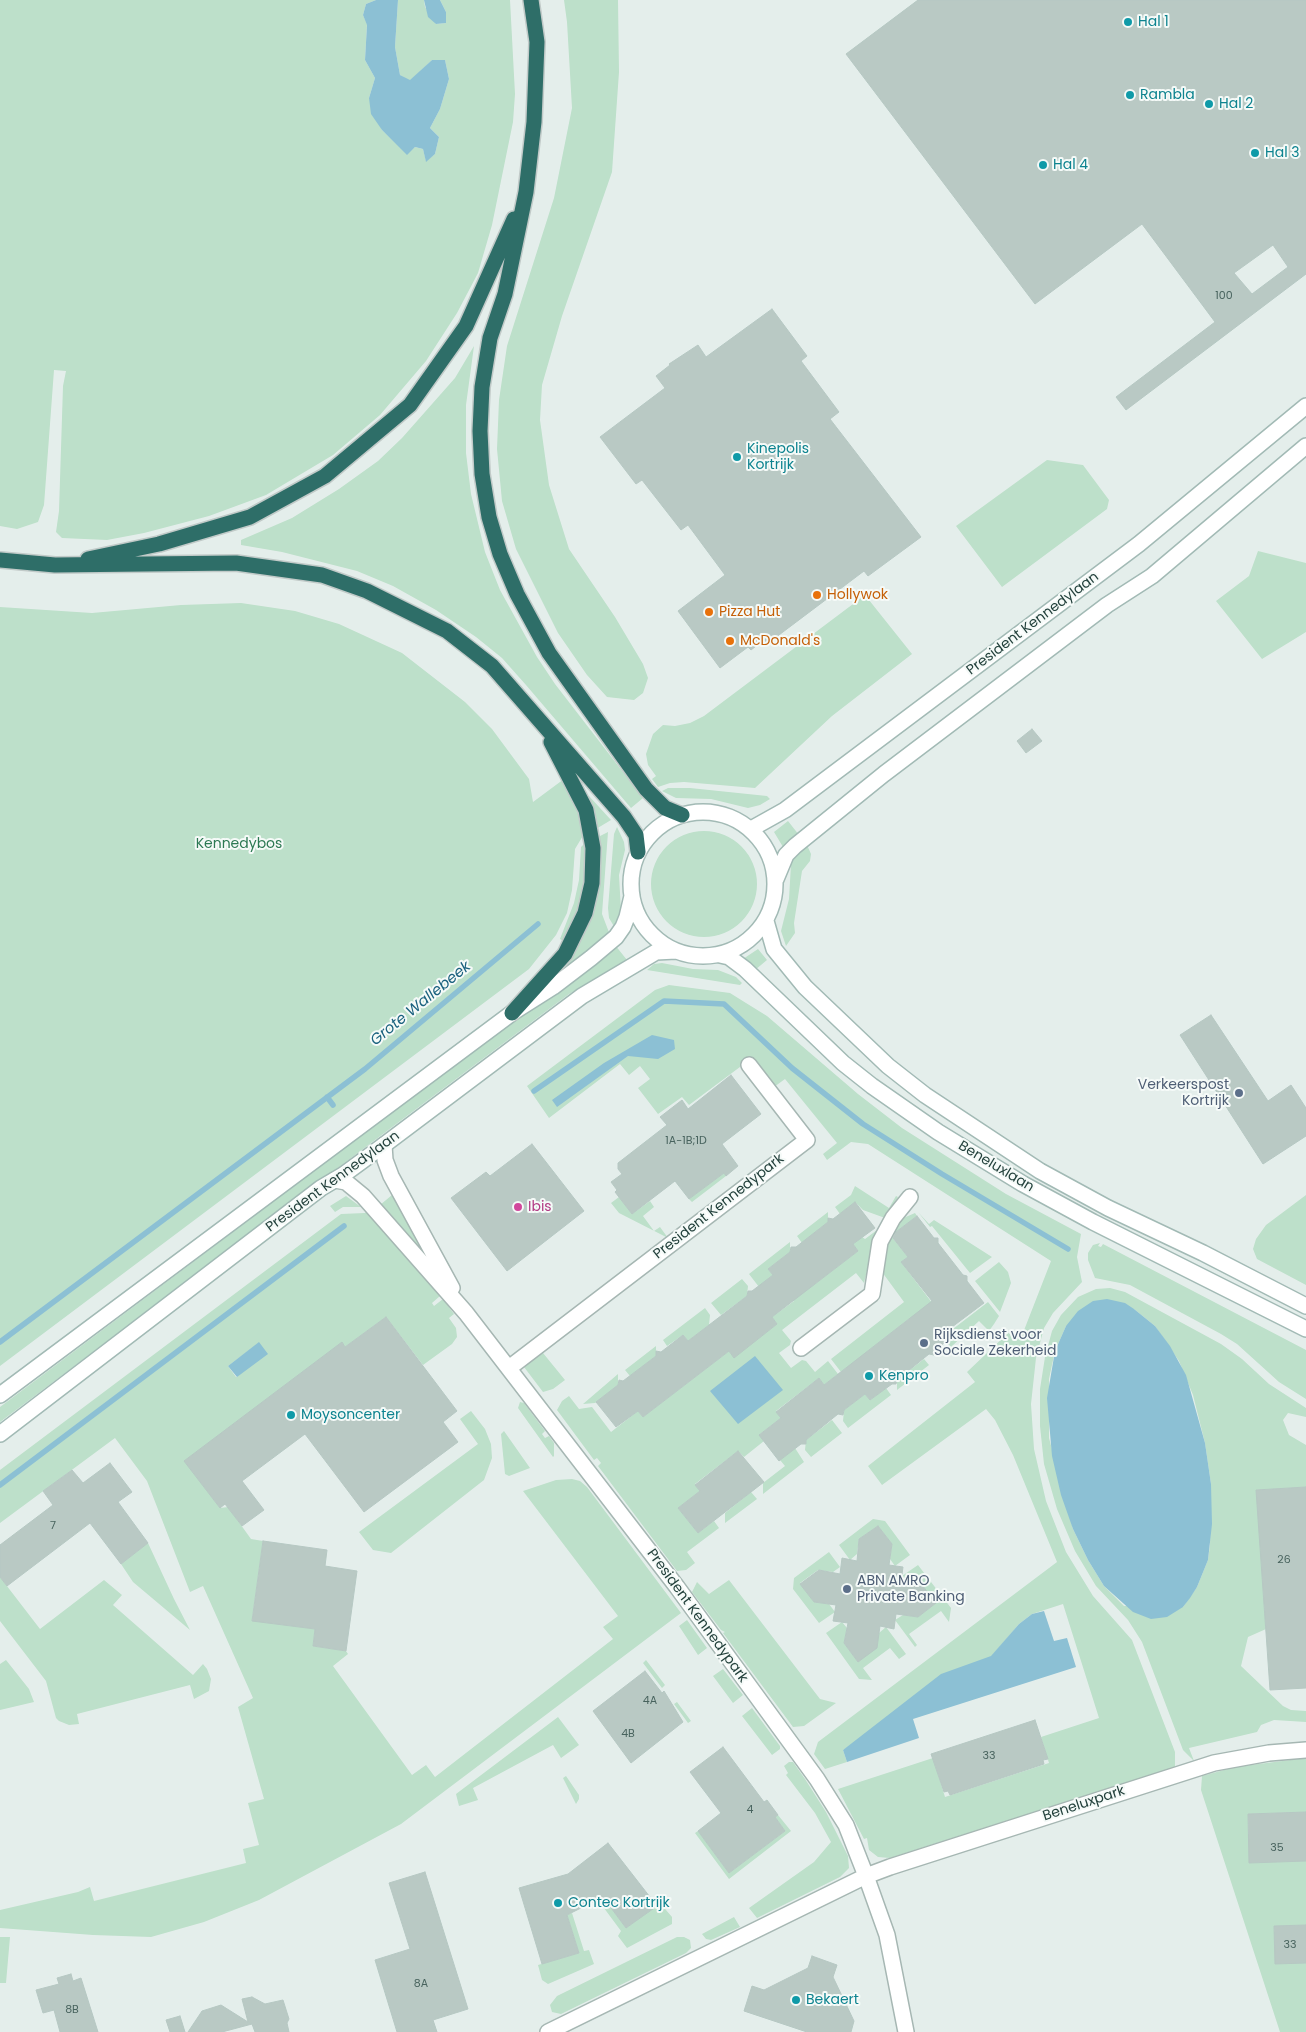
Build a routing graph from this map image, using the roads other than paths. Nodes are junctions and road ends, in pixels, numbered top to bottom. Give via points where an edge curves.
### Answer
1 (531, 0) edge
2 (526, 192) junction
3 (1306, 406) edge
4 (1306, 446) edge
5 (0, 560) edge
6 (55, 565) junction
7 (538, 717) junction
8 (682, 815) junction
9 (751, 829) junction
10 (638, 852) junction
11 (776, 879) junction
12 (632, 896) junction
13 (766, 921) junction
14 (676, 951) junction
15 (720, 955) junction
16 (512, 1012) junction
17 (749, 1064) dead end
18 (384, 1145) junction
19 (335, 1180) junction
20 (910, 1197) dead end
21 (1306, 1306) edge
22 (466, 1313) junction
23 (1306, 1329) edge
24 (801, 1348) dead end
25 (508, 1368) junction
26 (0, 1395) edge
27 (0, 1434) edge
28 (1306, 1750) edge
29 (866, 1876) junction
30 (548, 2032) edge
31 (906, 2032) edge

1 - 2 highway via 537,42 534,122
2 - 6 highway via 466,326 410,404 325,476 250,517 159,544
2 - 8 highway via 505,294 490,338 482,386 480,432 489,517 517,594 549,653 646,789 664,808
3 - 9 main road, President Kennedylaan via 1139,544 786,810
4 - 11 main road via 1158,571 1107,605 884,774 795,846 786,855
5 - 6 highway
6 - 7 highway via 236,563 322,575 367,590 447,632 492,666
7 - 10 highway via 634,830
7 - 16 highway via 586,810 594,865 589,898 574,939 550,972
8 - 9 main road via 718,813 739,820
8 - 10 main road via 656,829
9 - 11 main road via 768,852
10 - 12 main road via 630,881
11 - 13 main road via 775,894
12 - 14 main road via 642,923 663,944
12 - 16 main road, President Kennedylaan via 628,918 616,937 553,987
13 - 15 main road via 746,943
13 - 21 main road, Beneluxlaan via 774,948 805,988 888,1066 929,1098 1040,1171
14 - 15 main road via 691,955
14 - 18 main road, President Kennedylaan via 656,952 582,996
15 - 23 main road, Beneluxlaan via 729,957 745,969 858,1074 938,1132 1093,1222
16 - 26 main road, President Kennedylaan
17 - 25 main road, President Kennedypark via 807,1140
18 - 19 main road, President Kennedylaan
18 - 22 main road, President Kennedypark via 391,1176
19 - 22 main road, President Kennedypark via 346,1182 363,1196
19 - 27 main road, President Kennedylaan
20 - 24 main road via 880,1242 872,1294
22 - 25 main road, President Kennedypark
25 - 29 main road, President Kennedypark via 671,1579 817,1779 846,1825
28 - 29 main road, Beneluxpark via 1214,1763
29 - 30 main road
29 - 31 main road, President Kennedypark via 887,1935

